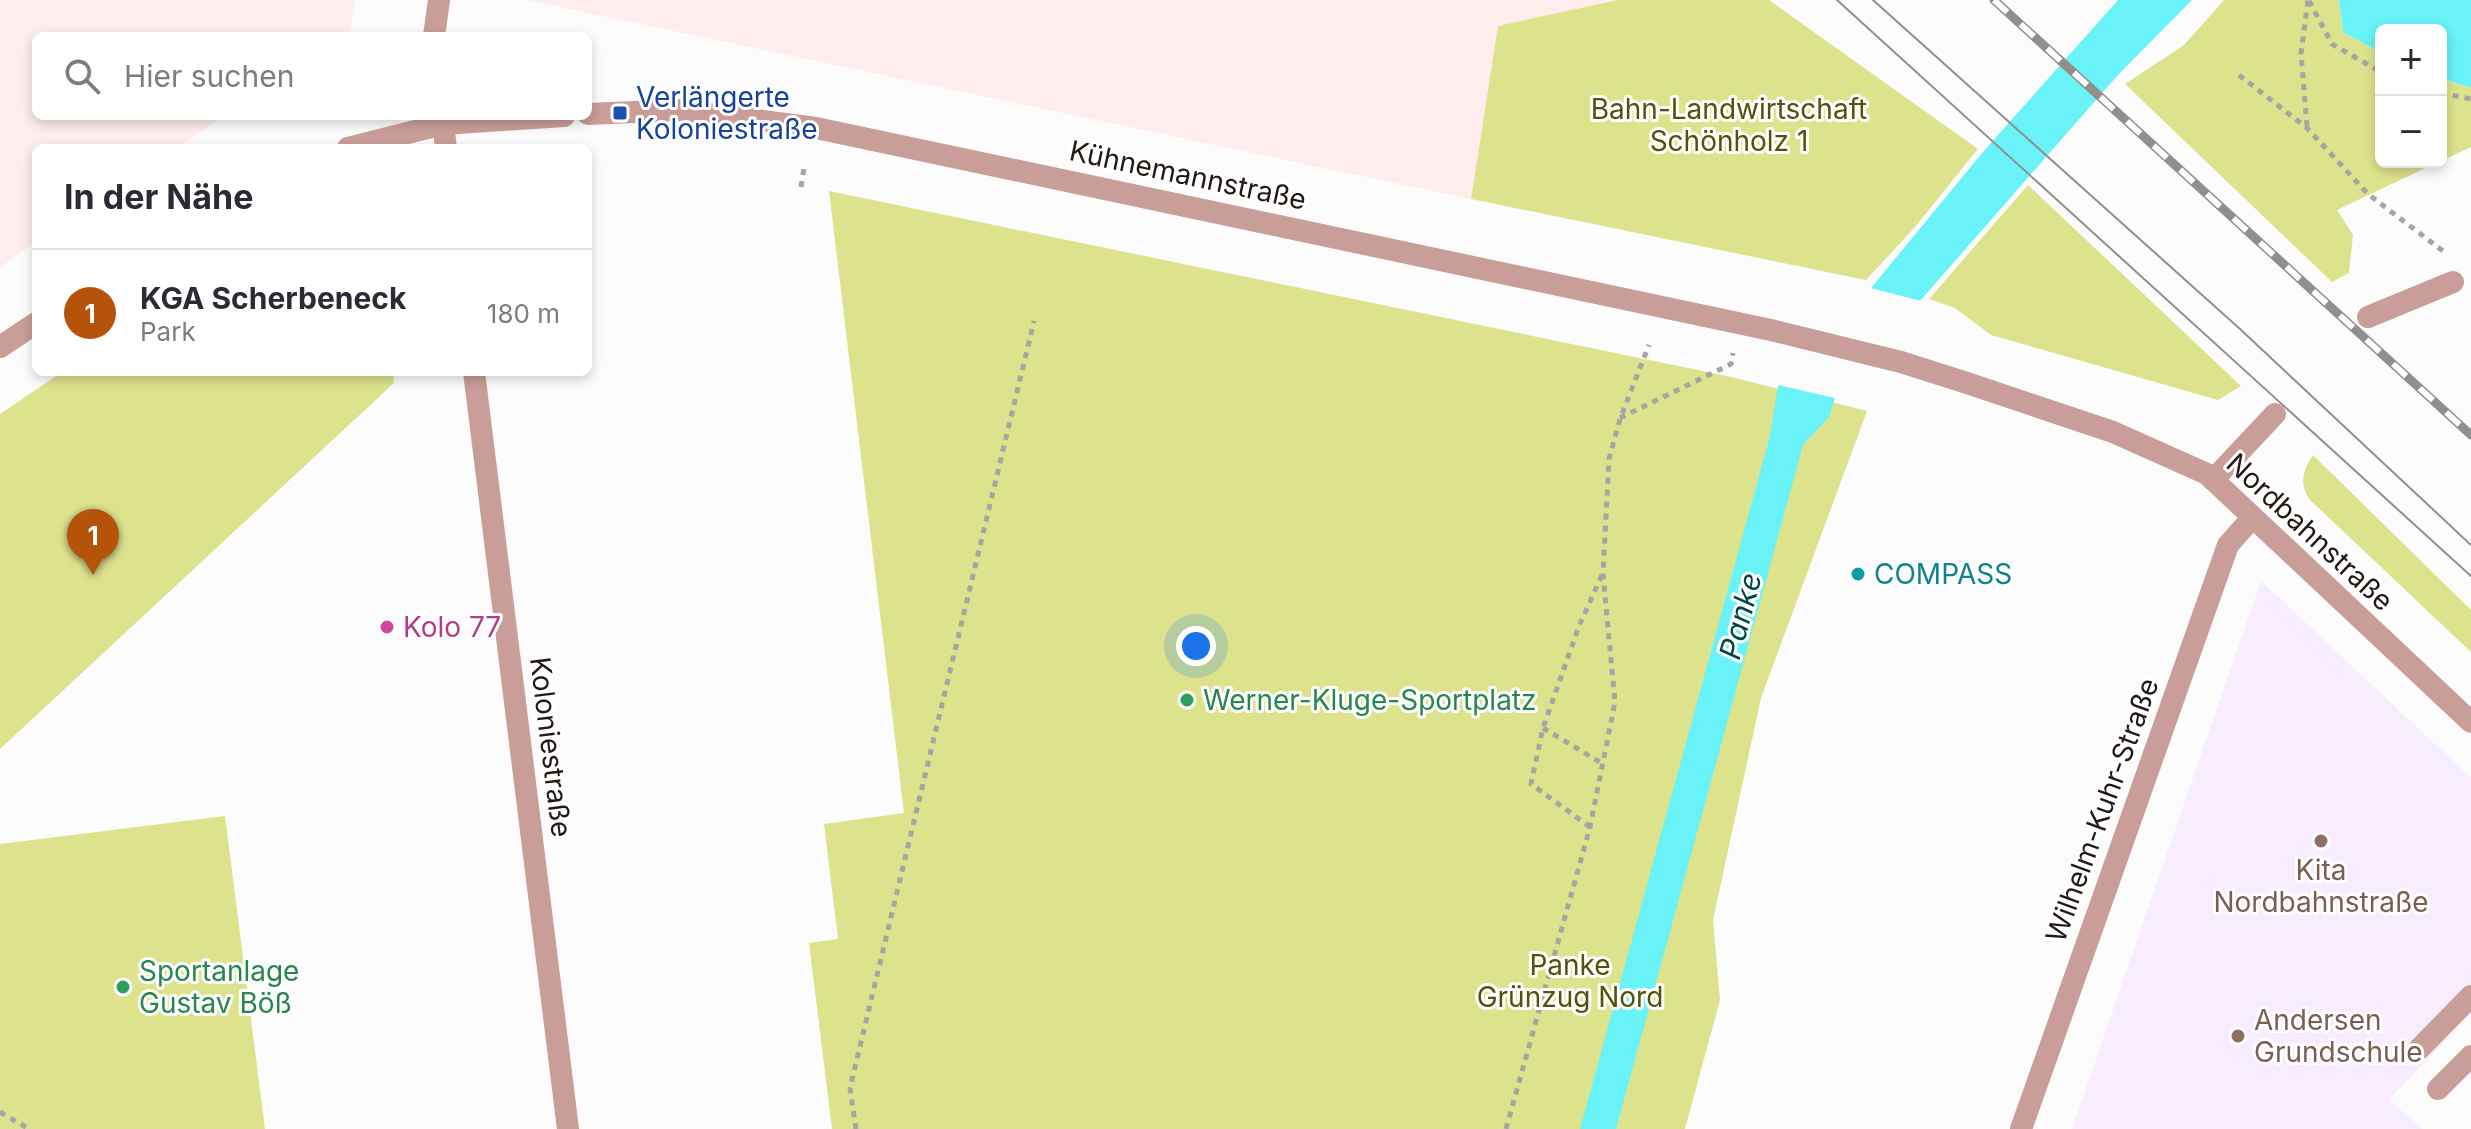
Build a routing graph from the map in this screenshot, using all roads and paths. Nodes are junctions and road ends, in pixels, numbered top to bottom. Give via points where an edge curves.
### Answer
1 (439, 0) edge
2 (435, 32) edge
3 (2375, 69) edge
4 (2239, 75) dead end
5 (2447, 94) edge
6 (2471, 99) edge
7 (592, 114) edge
8 (443, 120) edge
9 (2307, 128) junction
10 (362, 144) edge
11 (446, 144) edge
12 (804, 168) dead end
13 (801, 187) dead end
14 (2455, 259) dead end
15 (2453, 282) dead end
16 (2368, 317) dead end
17 (1034, 321) dead end
18 (1739, 324) junction
19 (32, 326) edge
20 (1771, 330) joint
21 (1649, 345) dead end
22 (0, 347) edge
23 (474, 376) edge
24 (2275, 414) dead end
25 (1620, 419) junction
26 (2213, 480) junction
27 (2252, 518) junction
28 (1603, 574) junction
29 (2471, 722) edge
30 (1543, 728) junction
31 (1603, 764) junction
32 (1590, 827) junction
33 (2471, 996) edge
34 (2420, 1048) dead end
35 (2471, 1056) edge
36 (2438, 1089) dead end
37 (0, 1112) edge
38 (29, 1129) edge
39 (568, 1129) edge
40 (856, 1129) edge
41 (1506, 1129) edge
42 (2021, 1129) edge

1 - 2 street
3 - 9 path via 2332,44 2308,0 2301,53
4 - 9 path
5 - 6 path
7 - 18 street, Kühnemannstraße via 681,110 816,128
8 - 10 street
8 - 11 street
9 - 14 path via 2368,194
12 - 13 path
15 - 16 street
17 - 40 path via 850,1088
18 - 20 street, Kühnemannstraße
18 - 25 path via 1731,364
19 - 22 street
20 - 26 street, Nordbahnstraße via 1901,362 2113,432
21 - 25 path
23 - 39 street, Koloniestraße
24 - 26 street
25 - 28 path via 1609,459
26 - 27 street, Nordbahnstraße
27 - 29 street, Nordbahnstraße
27 - 42 street, Wilhelm-Kuhr-Straße via 2228,545
28 - 30 path
28 - 31 path via 1615,702
30 - 31 path
30 - 32 path via 1531,784
31 - 32 path
32 - 41 path
33 - 34 street
35 - 36 street
37 - 38 path

